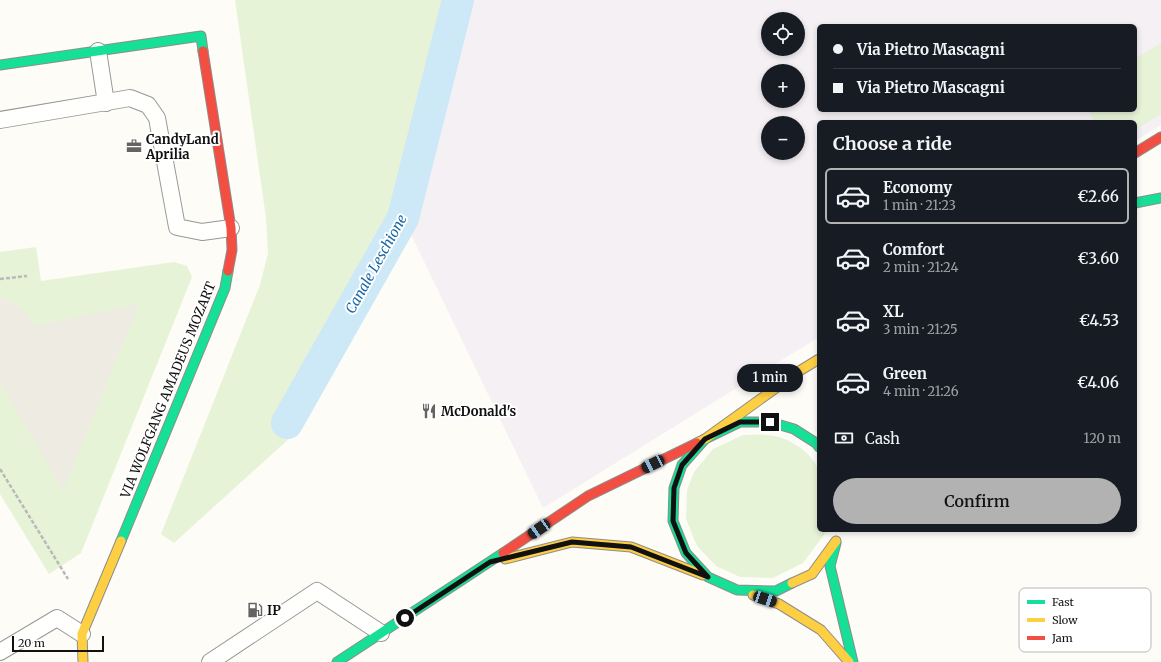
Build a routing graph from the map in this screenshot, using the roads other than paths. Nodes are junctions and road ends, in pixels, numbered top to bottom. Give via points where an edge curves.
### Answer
1 (98, 51) junction
2 (0, 65) edge
3 (106, 102) junction
4 (0, 120) edge
5 (1161, 137) edge
6 (1137, 152) edge
7 (1161, 198) edge
8 (1137, 203) edge
9 (231, 228) junction
10 (817, 360) edge
11 (705, 439) junction
12 (817, 444) edge
13 (838, 532) edge
14 (836, 541) junction
15 (490, 562) junction
16 (708, 577) junction
17 (737, 590) junction
18 (82, 634) junction
19 (381, 634) junction
20 (0, 652) edge
21 (83, 662) edge
22 (210, 662) edge
23 (337, 662) edge
24 (849, 662) edge
25 (853, 662) edge

1 - 2 street, VIA WOLFGANG AMADEUS MOZART
1 - 3 lane
1 - 9 street, VIA WOLFGANG AMADEUS MOZART via 201,36
3 - 4 lane
3 - 9 lane via 130,98 148,105 157,118 177,227 202,232
5 - 6 street
7 - 8 street
9 - 18 street, VIA WOLFGANG AMADEUS MOZART via 232,250 225,288
10 - 11 street
11 - 12 street via 740,422 770,422 794,429
11 - 15 street via 588,496
11 - 16 street via 682,465 674,488 673,521 686,553
13 - 14 street
14 - 17 street via 812,574 776,591
14 - 25 street via 830,566
15 - 16 street via 572,542 631,547
15 - 19 street
16 - 17 street
17 - 24 street via 779,604 821,630
18 - 20 lane via 57,618
18 - 21 street, VIA WOLFGANG AMADEUS MOZART
19 - 22 lane via 317,591
19 - 23 street

